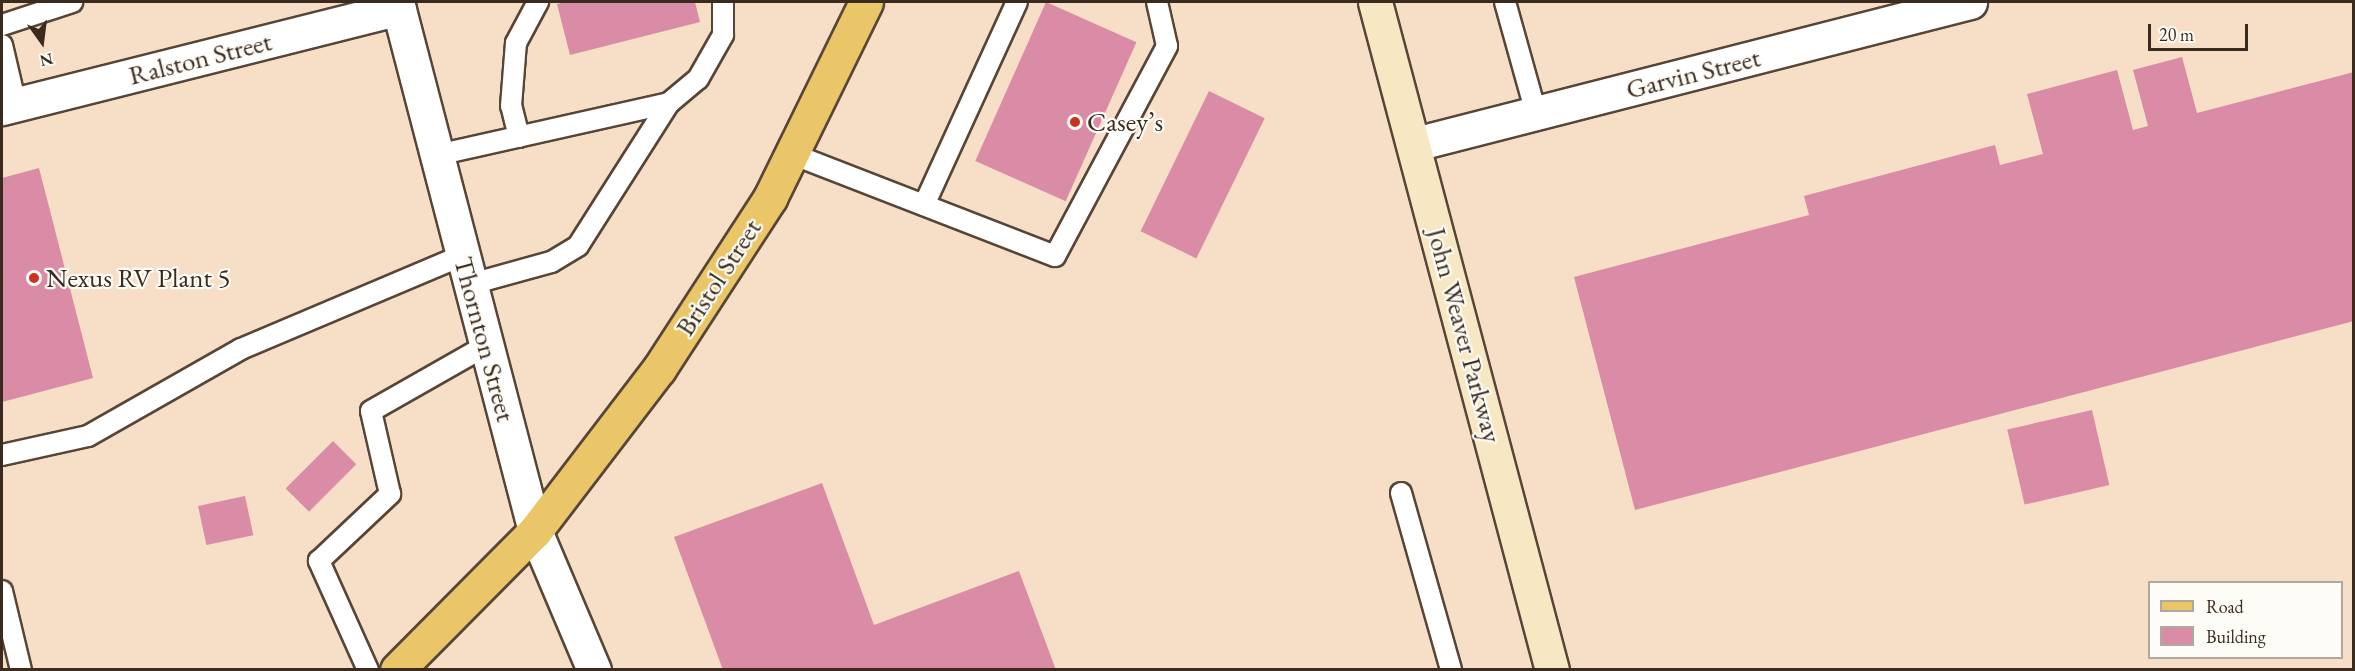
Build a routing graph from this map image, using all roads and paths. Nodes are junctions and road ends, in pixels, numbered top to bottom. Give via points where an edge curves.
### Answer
1 (72, 2) edge
2 (538, 2) edge
3 (723, 2) edge
4 (866, 2) edge
5 (1017, 2) edge
6 (1157, 2) edge
7 (1375, 2) edge
8 (1505, 2) edge
9 (1970, 2) edge
10 (398, 5) edge
11 (2, 25) edge
12 (2, 45) edge
13 (669, 103) junction
14 (9, 107) edge
15 (1536, 113) junction
16 (519, 137) junction
17 (1415, 144) junction
18 (792, 154) junction
19 (437, 155) junction
20 (924, 205) junction
21 (467, 270) junction
22 (487, 345) junction
23 (2, 455) edge
24 (1401, 494) dead end
25 (535, 531) junction
26 (2, 591) edge
27 (21, 669) edge
28 (368, 669) edge
29 (397, 669) edge
30 (594, 669) edge
31 (1451, 669) edge
32 (1552, 669) edge

1 - 11 lane
2 - 16 lane via 516,43 511,106
3 - 13 lane via 723,36 698,79
4 - 18 main road, Bristol Street
5 - 20 lane
6 - 20 lane via 1167,46 1055,256
7 - 17 main road, John Weaver Parkway
8 - 15 lane
9 - 15 street, Garvin Street
10 - 14 street, Ralston Street
10 - 19 street, Thornton Street
12 - 14 lane
13 - 16 lane
13 - 21 lane via 578,246 551,262
15 - 17 street, Garvin Street
16 - 19 lane
17 - 32 main road, John Weaver Parkway
18 - 20 lane
18 - 25 main road, Bristol Street via 770,198 659,369
19 - 21 street, Thornton Street
21 - 22 street, Thornton Street
21 - 23 lane via 242,350 88,436
22 - 25 street, Thornton Street
22 - 28 lane via 371,411 390,494 319,561
24 - 31 lane
25 - 29 main road, Bristol Street
25 - 30 street, Thornton Street
26 - 27 lane

